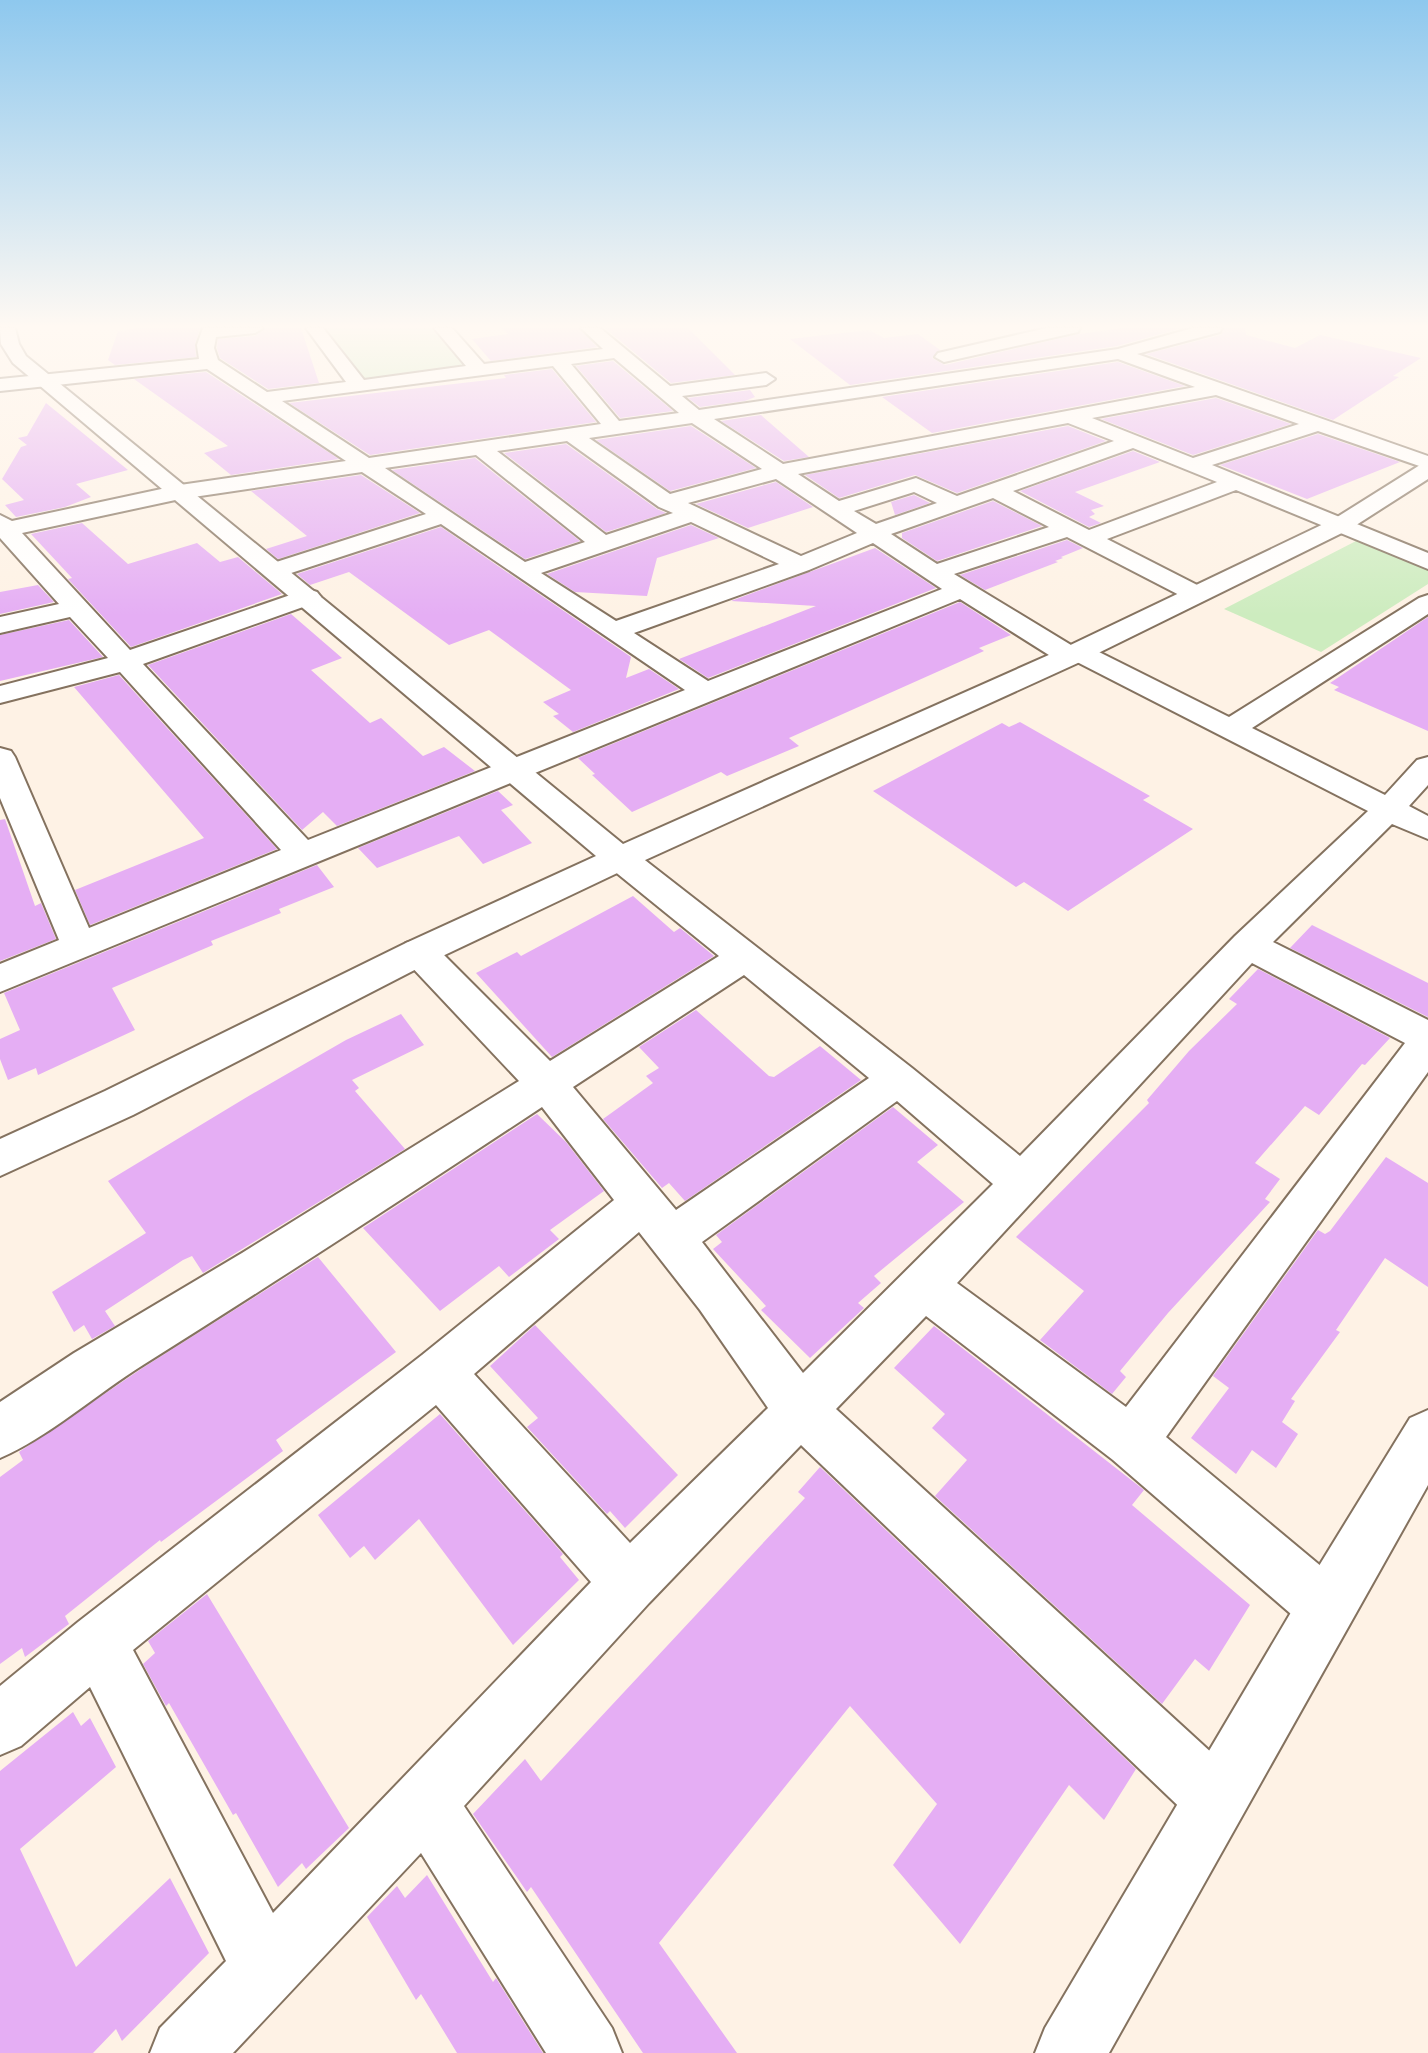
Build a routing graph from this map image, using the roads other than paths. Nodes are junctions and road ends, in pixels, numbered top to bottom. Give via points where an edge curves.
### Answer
1 (98, 424) edge
2 (303, 424) edge
3 (611, 424) edge
4 (647, 424) edge
5 (707, 424) edge
6 (1028, 424) edge
7 (1089, 424) edge
8 (1313, 424) edge
9 (1316, 425) junction
10 (615, 429) junction
11 (571, 435) junction
12 (1134, 441) junction
13 (480, 448) junction
14 (1428, 463) edge
15 (1192, 465) junction
16 (365, 466) junction
17 (1428, 470) edge
18 (780, 471) junction
19 (1234, 482) junction
20 (994, 490) junction
21 (180, 492) junction
22 (667, 502) junction
23 (957, 504) junction
24 (836, 509) junction
25 (692, 514) junction
26 (444, 516) junction
27 (1342, 524) junction
28 (3, 527) edge
29 (874, 534) junction
30 (1078, 534) junction
31 (602, 544) junction
32 (1428, 562) edge
33 (800, 565) junction
34 (276, 570) junction
35 (522, 571) junction
36 (934, 573) junction
37 (963, 589) junction
38 (1196, 594) junction
39 (308, 597) junction
40 (1428, 603) edge
41 (76, 608) junction
42 (0, 625) edge
43 (616, 631) junction
44 (1074, 654) junction
45 (126, 660) junction
46 (706, 692) junction
47 (0, 695) edge
48 (1231, 729) junction
49 (1, 762) edge
50 (1428, 766) edge
51 (512, 769) junction
52 (1389, 809) junction
53 (1428, 829) edge
54 (14, 836) edge
55 (303, 853) junction
56 (620, 858) junction
57 (79, 946) junction
58 (1248, 946) junction
59 (419, 952) junction
60 (745, 957) junction
61 (0, 979) edge
62 (1428, 1037) edge
63 (1428, 1042) edge
64 (898, 1079) junction
65 (546, 1083) junction
66 (0, 1158) edge
67 (1022, 1183) junction
68 (656, 1221) junction
69 (924, 1286) junction
70 (439, 1372) junction
71 (799, 1409) junction
72 (0, 1432) edge
73 (1428, 1436) edge
74 (1131, 1442) junction
75 (629, 1583) junction
76 (1326, 1608) junction
77 (98, 1643) junction
78 (0, 1726) edge
79 (1215, 1798) junction
80 (425, 1803) junction
81 (266, 1970) junction
82 (185, 2053) edge
83 (587, 2053) edge
84 (1070, 2053) edge

1 - 21 street
2 - 16 street
3 - 10 street
4 - 10 street
5 - 18 street
6 - 18 street
7 - 12 street
8 - 9 street
9 - 14 street
9 - 15 street
10 - 11 street
11 - 13 street
11 - 22 street
12 - 15 street
12 - 20 street
13 - 16 street
13 - 31 street
15 - 19 street
16 - 21 street
16 - 26 street
17 - 27 street
18 - 22 street
18 - 24 street
19 - 27 street
19 - 30 street
20 - 23 street
20 - 30 street
21 - 28 street
21 - 34 street
22 - 25 street
23 - 24 street via 916,485
23 - 29 street
24 - 29 street
25 - 31 street
25 - 33 street
26 - 34 street
26 - 35 street
27 - 32 street
27 - 38 street
28 - 41 street
29 - 33 street
29 - 36 street
30 - 36 street
30 - 38 street
31 - 35 street
33 - 43 street
34 - 39 street
35 - 43 street
36 - 37 street
37 - 44 street
37 - 46 street
38 - 44 street
39 - 45 street
39 - 51 street
40 - 48 street
41 - 42 street
41 - 45 street
43 - 46 street
44 - 48 street
44 - 56 street
45 - 47 street
45 - 55 street
46 - 51 street
48 - 52 street
49 - 54 street
50 - 52 street
51 - 55 street
51 - 56 street
52 - 53 street
52 - 58 street
54 - 57 street
55 - 57 street
56 - 59 street
56 - 60 street
57 - 61 street
58 - 62 street
58 - 67 street
59 - 65 street
59 - 66 street
60 - 64 street
60 - 65 street
63 - 74 street
64 - 67 street
64 - 68 street
65 - 68 street
65 - 72 street
67 - 69 street
68 - 70 street
68 - 71 street via 717,1294
69 - 71 street
69 - 74 street
70 - 75 street
70 - 77 street
71 - 75 street
71 - 79 street
73 - 76 street
74 - 76 street
75 - 80 street
76 - 79 street
77 - 78 street
77 - 81 street
79 - 84 street
80 - 81 street
80 - 83 street
81 - 82 street

